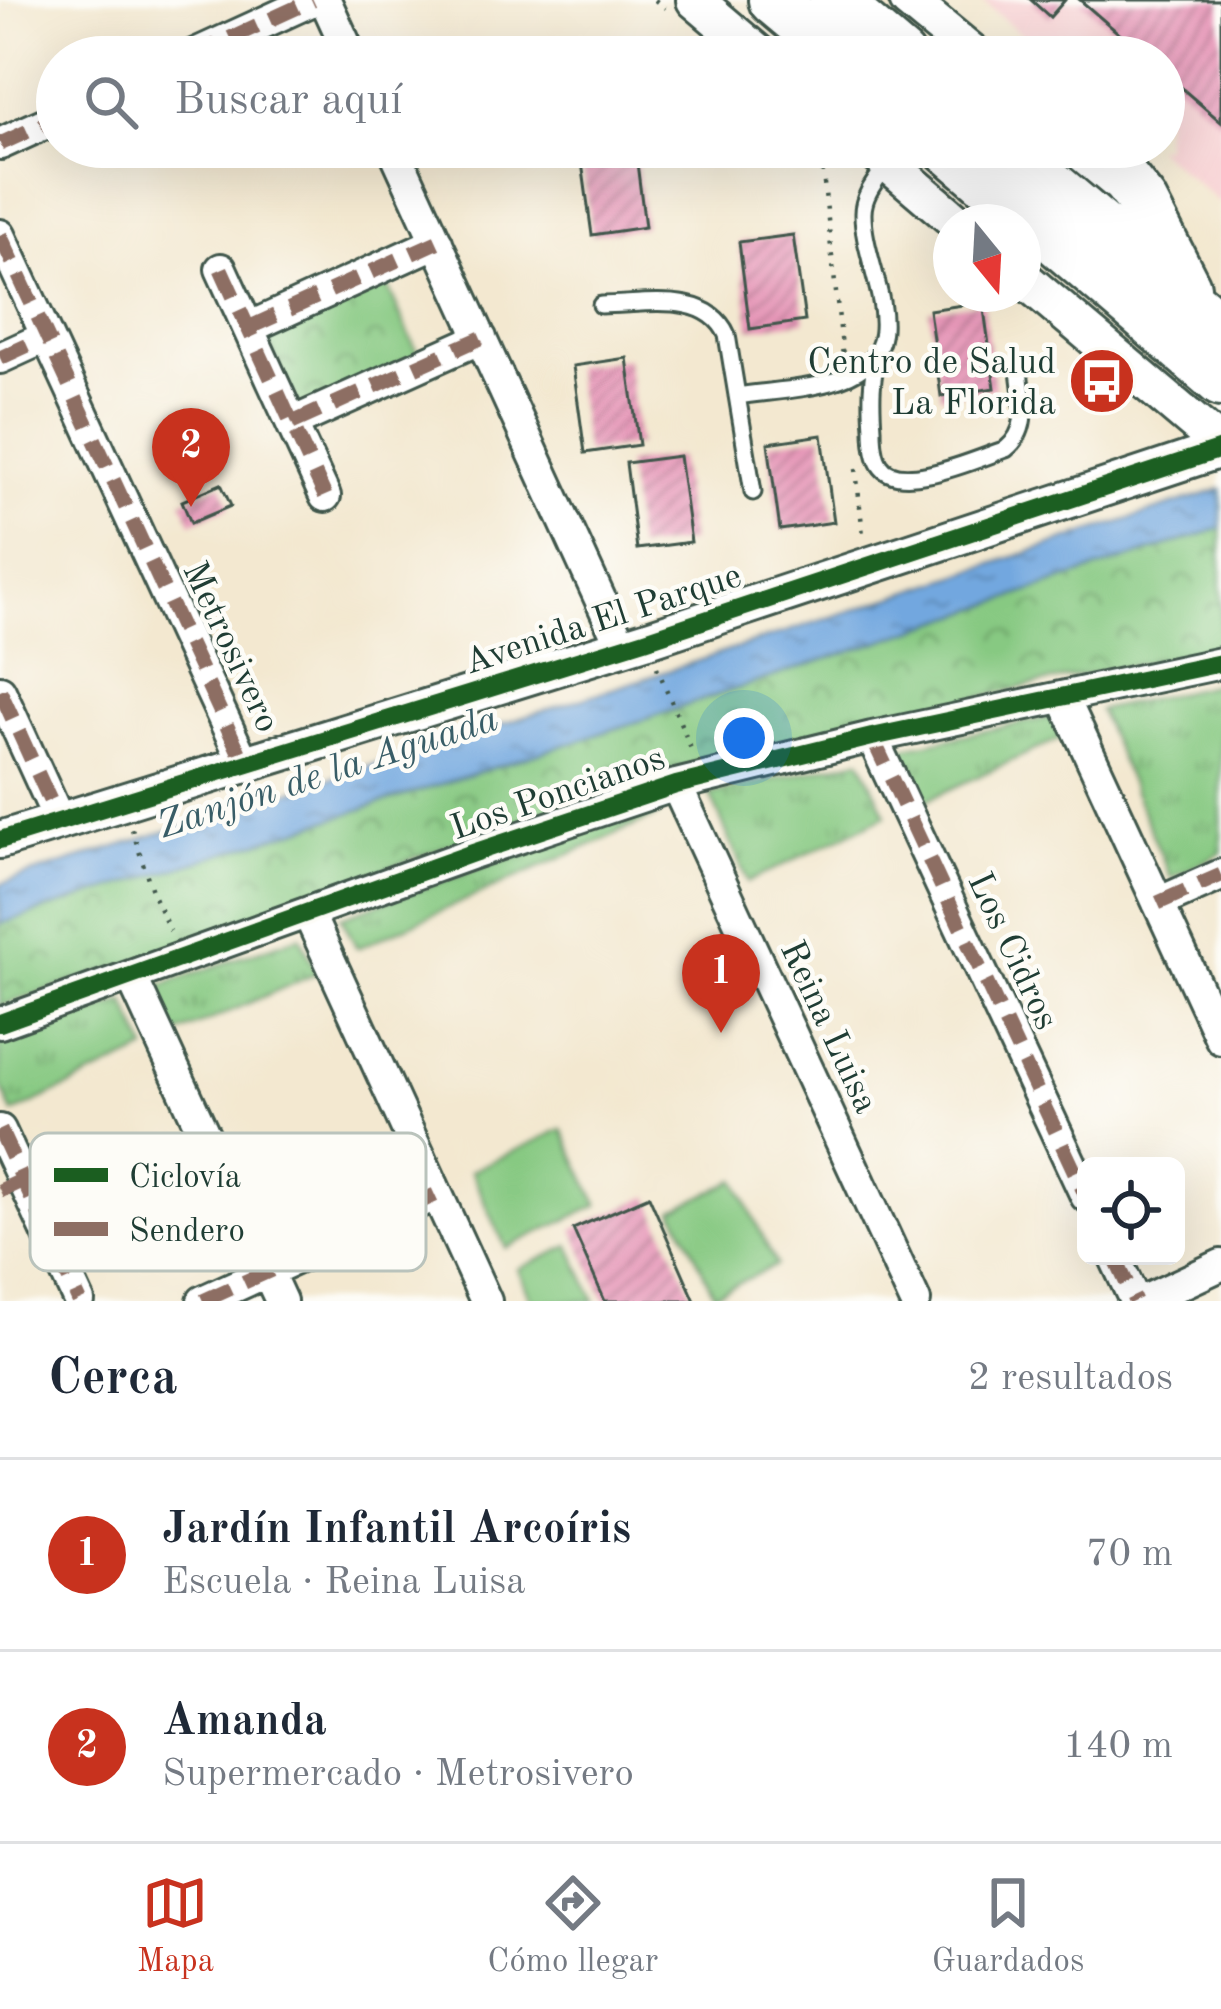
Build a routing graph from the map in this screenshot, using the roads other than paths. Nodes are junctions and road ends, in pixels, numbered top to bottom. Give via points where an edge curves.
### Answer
1 (313, 0) edge
2 (325, 0) edge
3 (694, 0) edge
4 (773, 0) edge
5 (834, 0) edge
6 (908, 0) edge
7 (235, 36) edge
8 (342, 36) edge
9 (737, 36) edge
10 (816, 36) edge
11 (877, 36) edge
12 (952, 36) edge
13 (36, 128) edge
14 (0, 144) edge
15 (403, 168) edge
16 (874, 168) edge
17 (893, 168) edge
18 (971, 168) edge
19 (1032, 168) edge
20 (1110, 168) edge
21 (936, 204) edge
22 (0, 235) edge
23 (436, 242) junction
24 (221, 269) dead end
25 (1041, 293) edge
26 (602, 305) dead end
27 (1211, 320) edge
28 (248, 328) junction
29 (46, 337) junction
30 (481, 338) junction
31 (878, 352) junction
32 (0, 358) edge
33 (1019, 370) dead end
34 (1221, 382) edge
35 (737, 396) junction
36 (292, 423) junction
37 (1221, 447) edge
38 (753, 492) dead end
39 (325, 496) dead end
40 (638, 652) junction
41 (1221, 663) edge
42 (0, 691) edge
43 (1063, 697) junction
44 (872, 737) junction
45 (244, 763) junction
46 (676, 784) junction
47 (59, 820) junction
48 (0, 840) edge
49 (1221, 875) edge
50 (1158, 903) junction
51 (309, 915) junction
52 (132, 978) junction
53 (0, 1023) edge
54 (1221, 1039) edge
55 (0, 1130) edge
56 (203, 1133) edge
57 (409, 1133) edge
58 (426, 1170) edge
59 (1077, 1177) edge
60 (12, 1185) edge
61 (437, 1194) junction
62 (426, 1199) edge
63 (30, 1220) edge
64 (1118, 1265) edge
65 (1221, 1265) edge
66 (56, 1271) edge
67 (267, 1272) joint
68 (70, 1298) edge
69 (203, 1301) edge
70 (281, 1301) edge
71 (486, 1301) edge
72 (915, 1301) edge
73 (1135, 1301) edge
74 (1144, 1301) edge

1 - 7 street
2 - 8 street
3 - 9 street
4 - 10 main road
5 - 11 main road
6 - 12 street
13 - 14 street
15 - 23 street
16 - 31 lane via 862,213 883,315
17 - 21 street
18 - 34 main road
19 - 27 main road
20 - 27 main road via 1142,201
22 - 29 street, Metrosivero
23 - 28 street
23 - 30 street
24 - 28 street
25 - 37 street
26 - 35 lane via 678,304 720,318
28 - 36 street
29 - 32 street
29 - 45 street, Metrosivero
30 - 36 street
30 - 40 street
31 - 33 lane via 870,385 873,437 892,476 919,478 1017,440 1024,425
31 - 35 lane via 846,377
35 - 38 lane
36 - 39 street
37 - 40 street, Avenida El Parque
40 - 45 street, Avenida El Parque
41 - 43 street, Los Poncianos
42 - 47 street
43 - 44 street, Los Poncianos
43 - 50 street
44 - 46 street, Los Poncianos
44 - 59 street, Los Cidros
45 - 47 street, Avenida El Parque
46 - 51 street, Los Poncianos
46 - 72 street, Reina Luisa
47 - 48 street, Avenida El Parque
49 - 50 street
50 - 54 street
51 - 52 street, Los Poncianos
51 - 57 street
52 - 53 street, Los Poncianos
52 - 56 street
55 - 60 street
58 - 61 street
60 - 63 street
61 - 62 street
61 - 71 street
64 - 73 street
65 - 74 street
66 - 68 street
67 - 69 street
67 - 70 street

